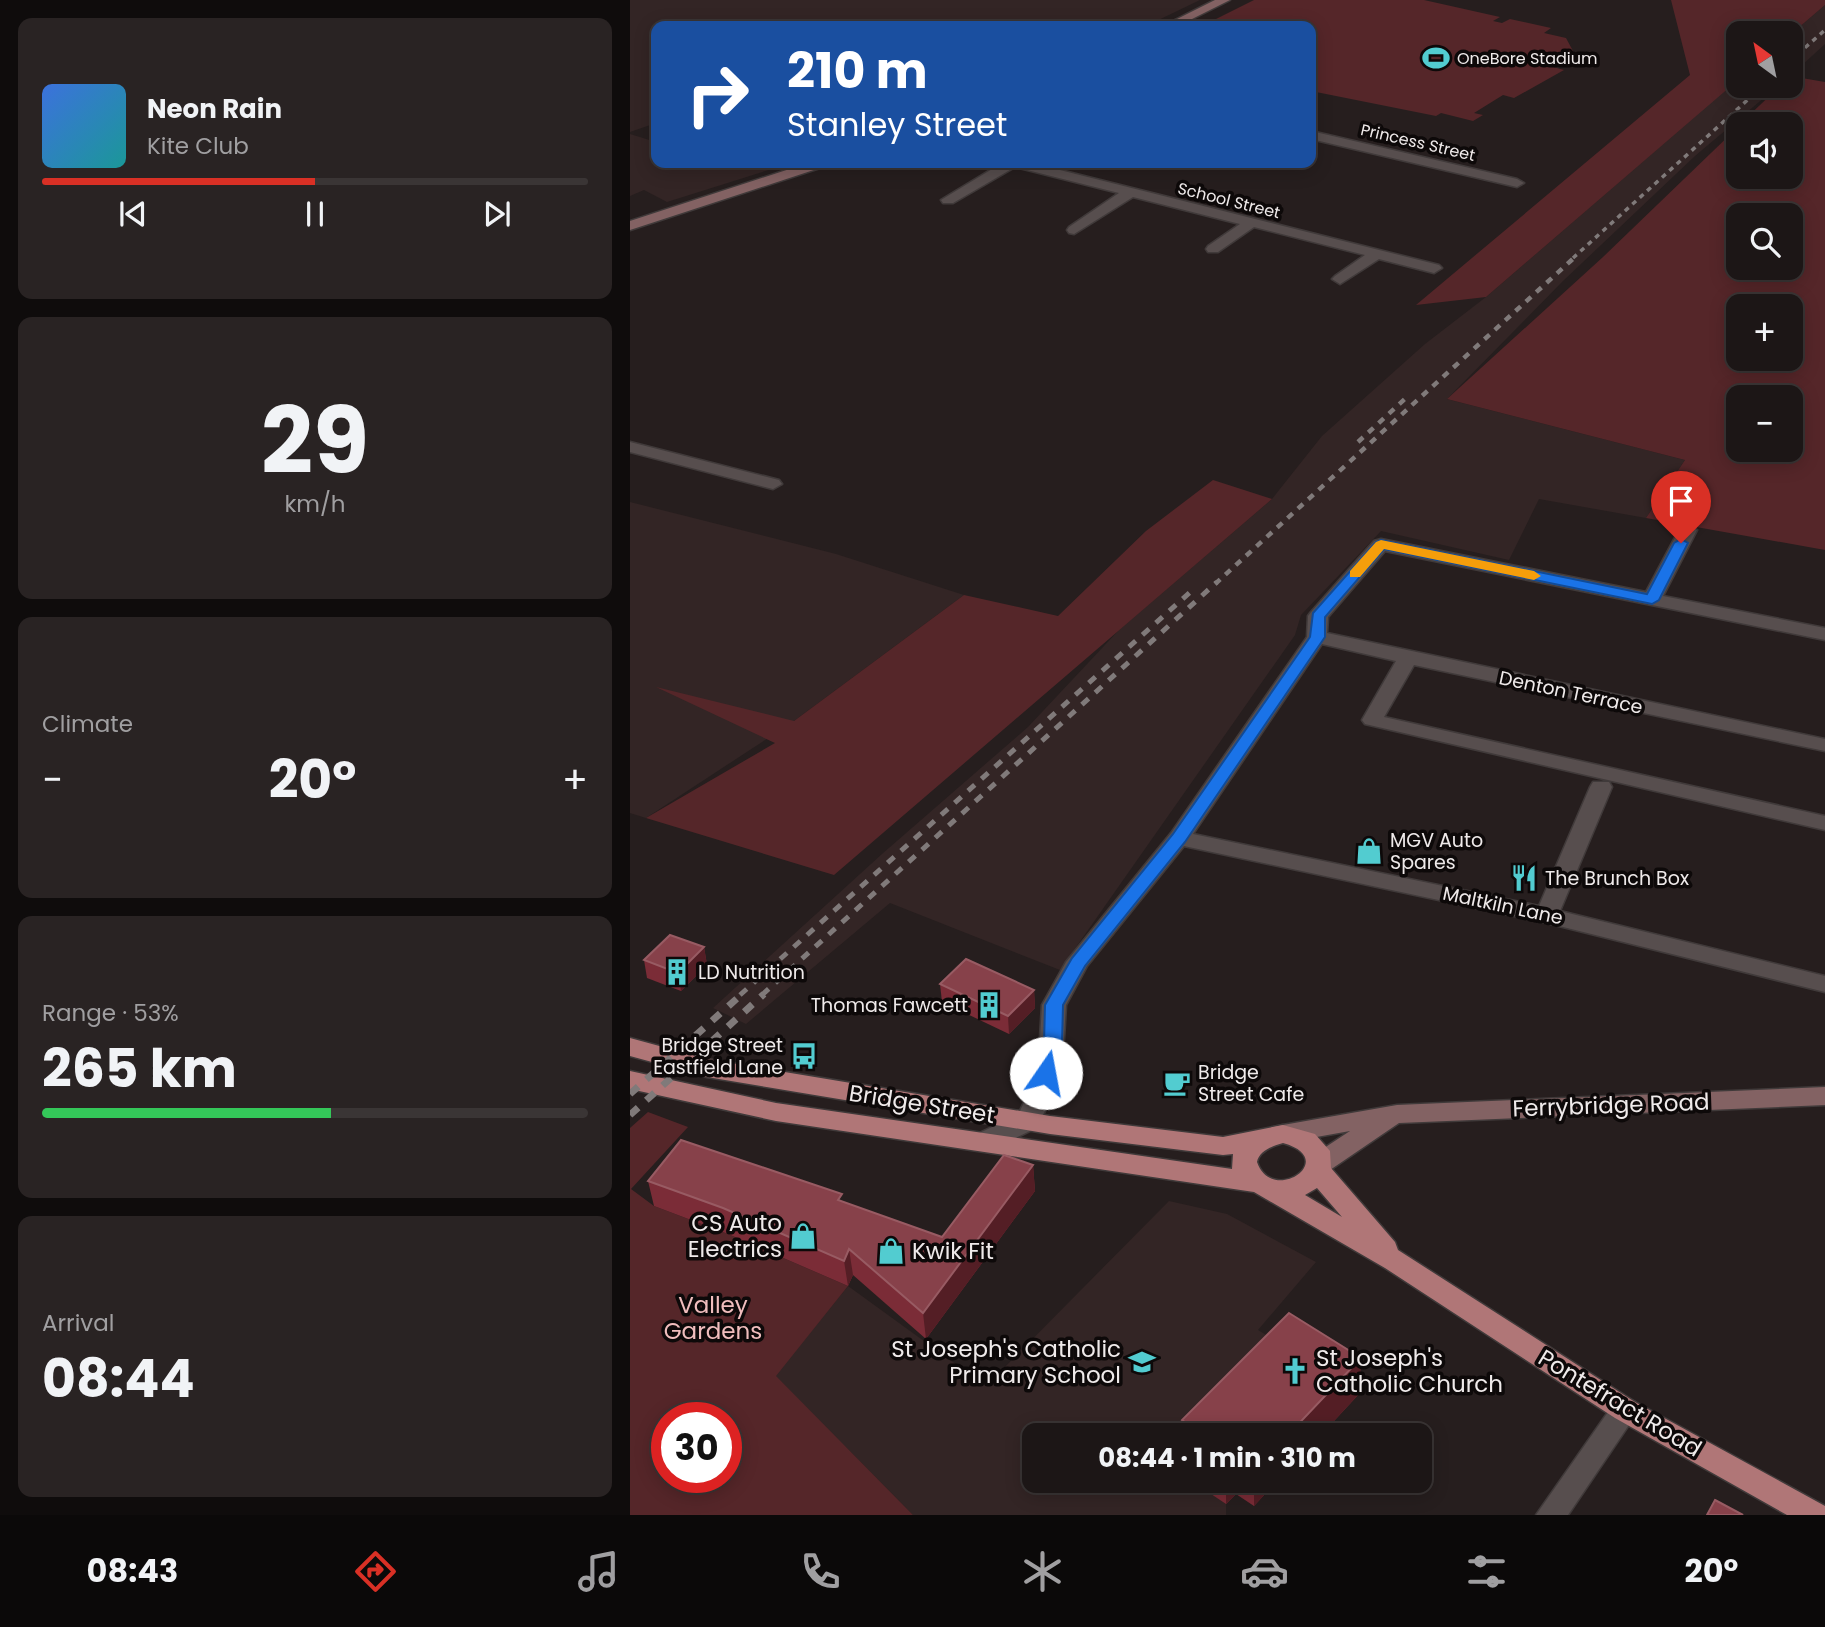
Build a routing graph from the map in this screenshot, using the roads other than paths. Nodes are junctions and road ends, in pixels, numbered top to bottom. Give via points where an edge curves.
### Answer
1 (1224, 0) edge
2 (1180, 21) edge
3 (1316, 136) edge
4 (806, 168) edge
5 (1005, 168) edge
6 (1034, 168) edge
7 (1517, 183) dead end
8 (1130, 192) junction
9 (948, 200) dead end
10 (1250, 223) junction
11 (630, 226) edge
12 (1074, 230) dead end
13 (1213, 249) dead end
14 (1376, 254) junction
15 (1434, 268) dead end
16 (1340, 279) dead end
17 (630, 447) edge
18 (773, 484) dead end
19 (1688, 530) dead end
20 (1652, 600) junction
21 (1825, 634) edge
22 (1317, 637) junction
23 (1408, 658) junction
24 (1825, 745) edge
25 (1601, 787) dead end
26 (1825, 824) edge
27 (1179, 838) junction
28 (1547, 915) junction
29 (1825, 984) edge
30 (630, 1047) edge
31 (630, 1080) edge
32 (1825, 1097) edge
33 (1397, 1114) junction
34 (1027, 1121) junction
35 (1283, 1134) junction
36 (1258, 1140) junction
37 (984, 1142) junction
38 (1055, 1153) junction
39 (1320, 1168) junction
40 (1266, 1186) junction
41 (1395, 1261) junction
42 (1625, 1410) junction
43 (1551, 1515) edge
44 (1814, 1515) edge

1 - 2 street
3 - 7 street, Princess Street
4 - 11 street
5 - 9 street
6 - 8 street, School Street
8 - 10 street, School Street
8 - 12 street
10 - 13 street
10 - 14 street, School Street
14 - 15 street, School Street
14 - 16 street
17 - 18 street
19 - 20 street
20 - 21 street
20 - 22 street via 1381,545 1318,616
22 - 23 street, Denton Terrace
22 - 27 street
23 - 24 street, Denton Terrace
23 - 26 street via 1372,720
25 - 28 street
27 - 28 street, Maltkiln Lane
27 - 34 street via 1078,962 1054,1005 1053,1044 1042,1092
28 - 29 street, Maltkiln Lane
30 - 34 main road, Bridge Street via 707,1068
31 - 37 main road, Bridge Street via 776,1112
32 - 33 street, Ferrybridge Road
33 - 35 street, Ferrybridge Road
33 - 39 street
34 - 36 main road, Bridge Street via 1223,1146
34 - 37 street
34 - 38 street via 1028,1138
35 - 36 main road
35 - 39 main road via 1315,1147
36 - 40 main road via 1245,1158 1246,1170
37 - 38 main road, Bridge Street
38 - 40 main road, Bridge Street
39 - 40 main road via 1298,1189
39 - 41 main road, Pontefract Road
40 - 41 main road, Pontefract Road
41 - 42 main road, Pontefract Road
42 - 43 street
42 - 44 main road, Pontefract Road

